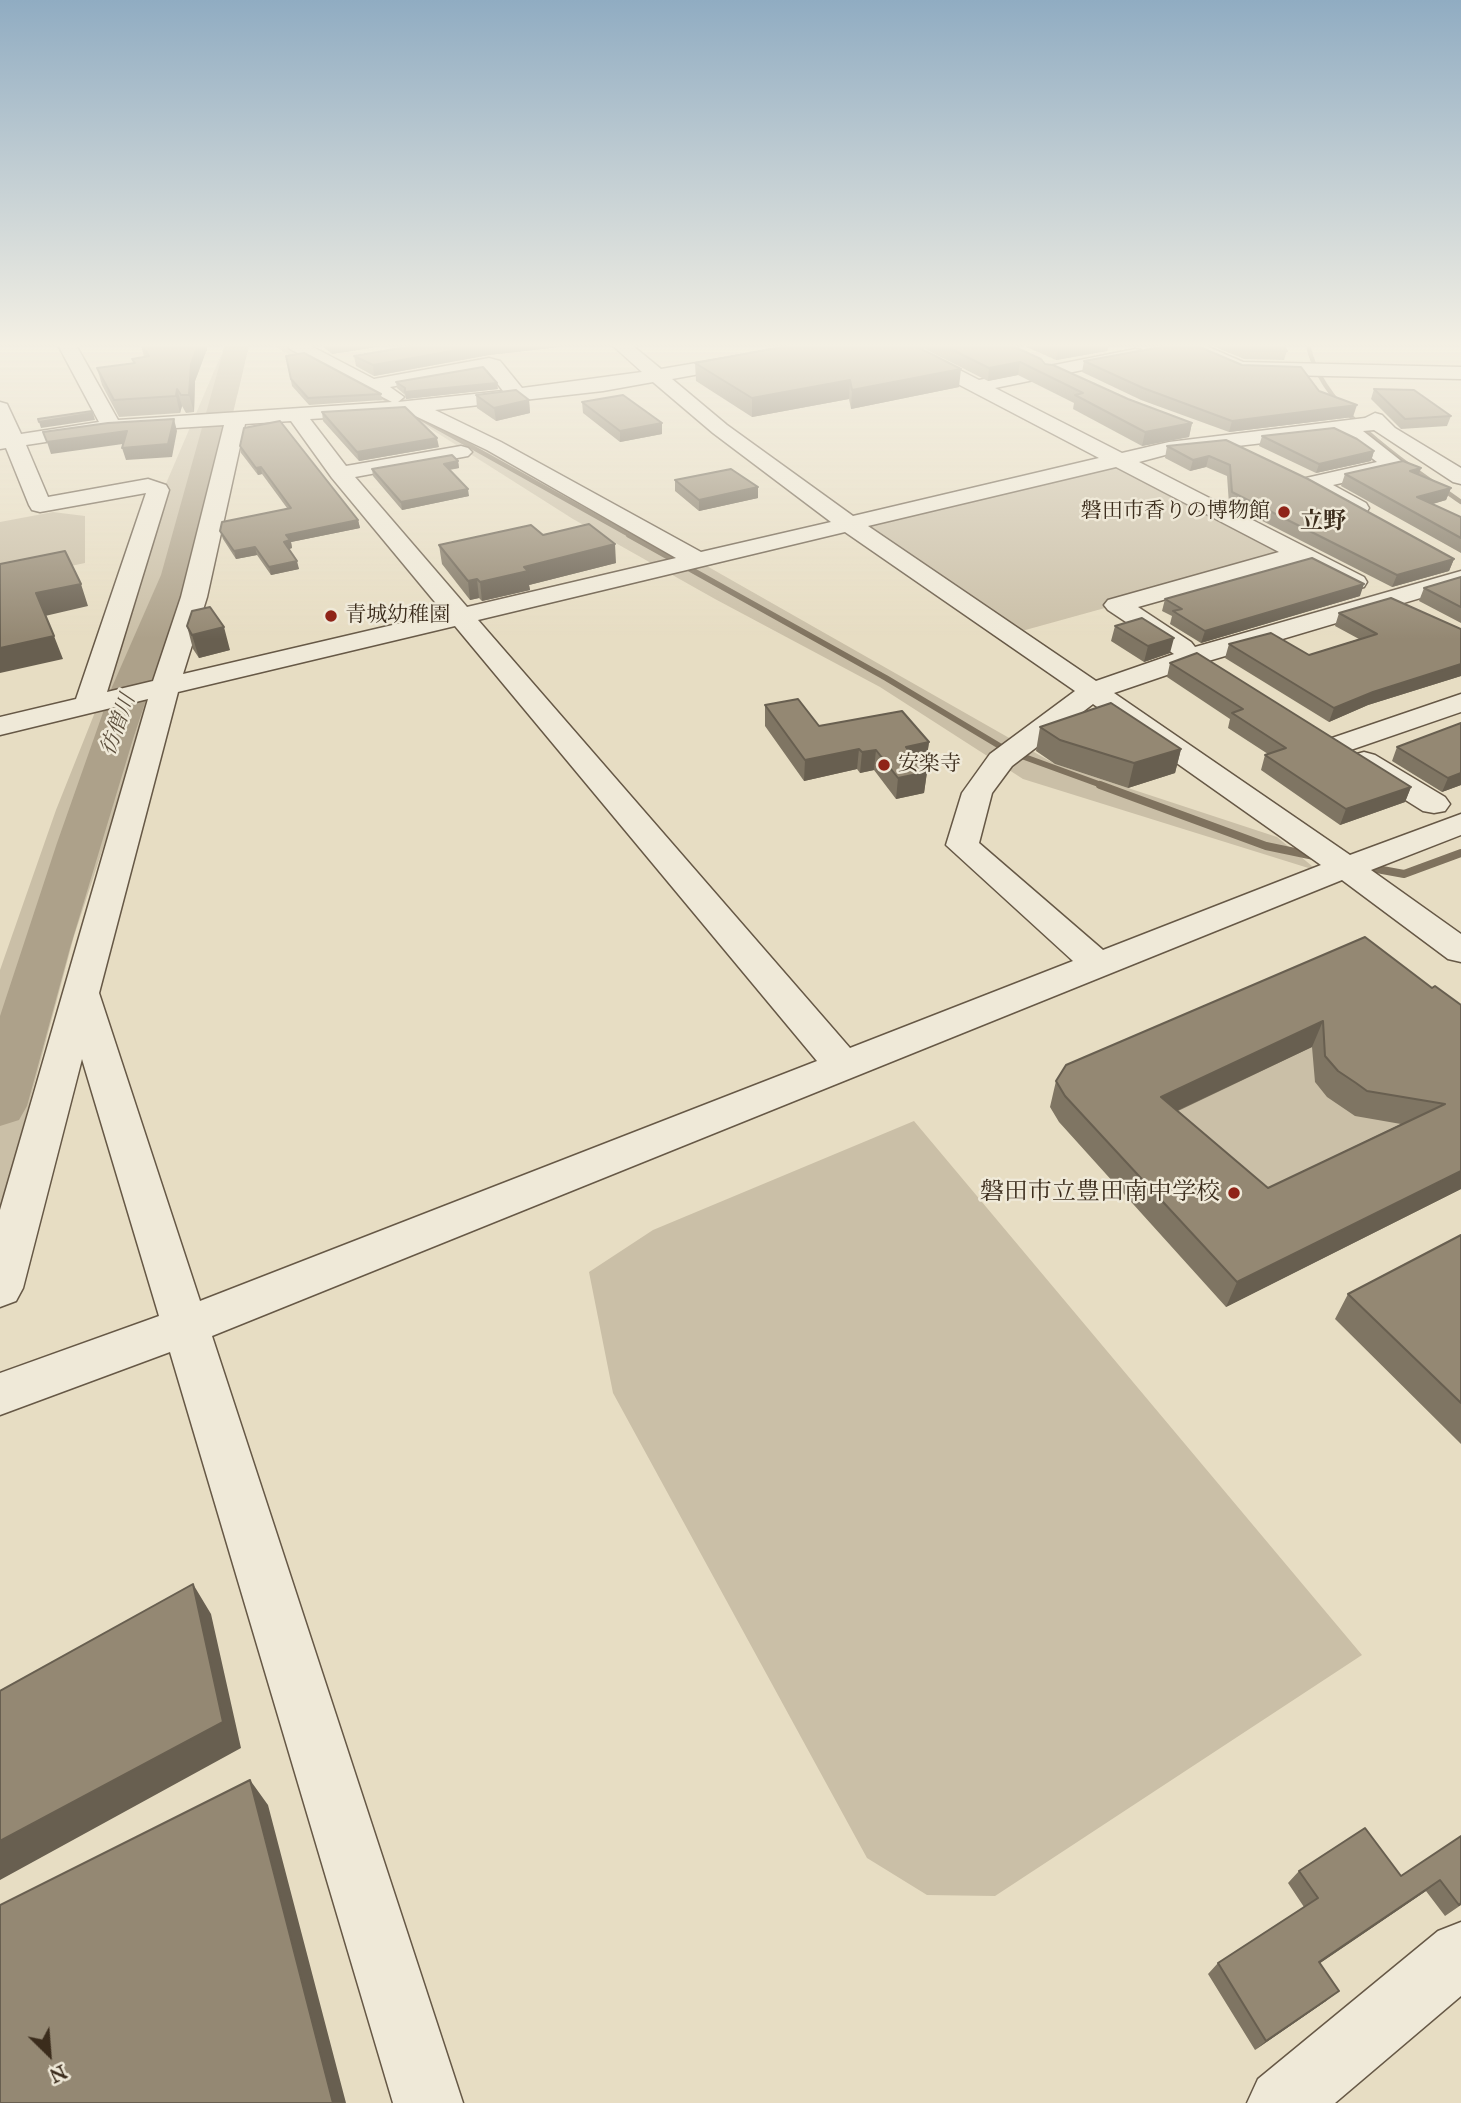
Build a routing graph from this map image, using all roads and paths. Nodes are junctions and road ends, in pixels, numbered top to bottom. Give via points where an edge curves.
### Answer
1 (7, 443) edge
2 (230, 443) edge
3 (318, 443) edge
4 (488, 443) edge
5 (739, 443) edge
6 (1086, 443) edge
7 (1193, 443) edge
8 (1231, 443) edge
9 (1366, 443) edge
10 (1406, 443) edge
11 (1449, 444) dead end
12 (1411, 447) junction
13 (461, 452) dead end
14 (1258, 456) edge
15 (1118, 460) junction
16 (1292, 472) edge
17 (340, 473) junction
18 (1461, 477) edge
19 (1314, 483) junction
20 (1382, 521) edge
21 (850, 525) junction
22 (1300, 554) junction
23 (699, 561) junction
24 (1457, 568) edge
25 (1391, 600) junction
26 (461, 617) junction
27 (1426, 618) edge
28 (1195, 656) junction
29 (1228, 677) edge
30 (165, 688) junction
31 (1093, 691) junction
32 (1461, 702) edge
33 (88, 705) junction
34 (0, 726) edge
35 (1434, 804) dead end
36 (1461, 824) edge
37 (1347, 868) junction
38 (1461, 951) edge
39 (1100, 966) junction
40 (81, 993) junction
41 (843, 1066) junction
42 (0, 1288) edge
43 (184, 1326) junction
44 (0, 1394) edge
45 (1461, 1954) edge
46 (428, 2103) edge
47 (1282, 2103) edge

1 - 33 street via 40,505 148,486 158,490
2 - 30 street via 194,597
3 - 17 street
4 - 23 street
5 - 21 street
6 - 15 street
7 - 15 street
8 - 14 street
9 - 19 street via 1394,464
10 - 12 street
11 - 12 street
12 - 18 street
13 - 17 street
15 - 21 street
15 - 22 street
16 - 19 street
17 - 26 street
19 - 20 street
21 - 23 street
21 - 31 street
22 - 25 street
22 - 28 street via 1117,605
23 - 26 street
24 - 25 street
25 - 27 street
25 - 28 street
26 - 30 street
26 - 41 street
28 - 29 street
28 - 31 street
30 - 33 street
30 - 40 street
31 - 37 street
31 - 39 street via 1001,760 977,793 962,845
32 - 35 street via 1328,738
33 - 34 street
36 - 37 street
37 - 38 street
37 - 39 street
39 - 41 street
40 - 42 street
40 - 43 street
41 - 43 street
43 - 44 street
43 - 46 street
45 - 47 street

